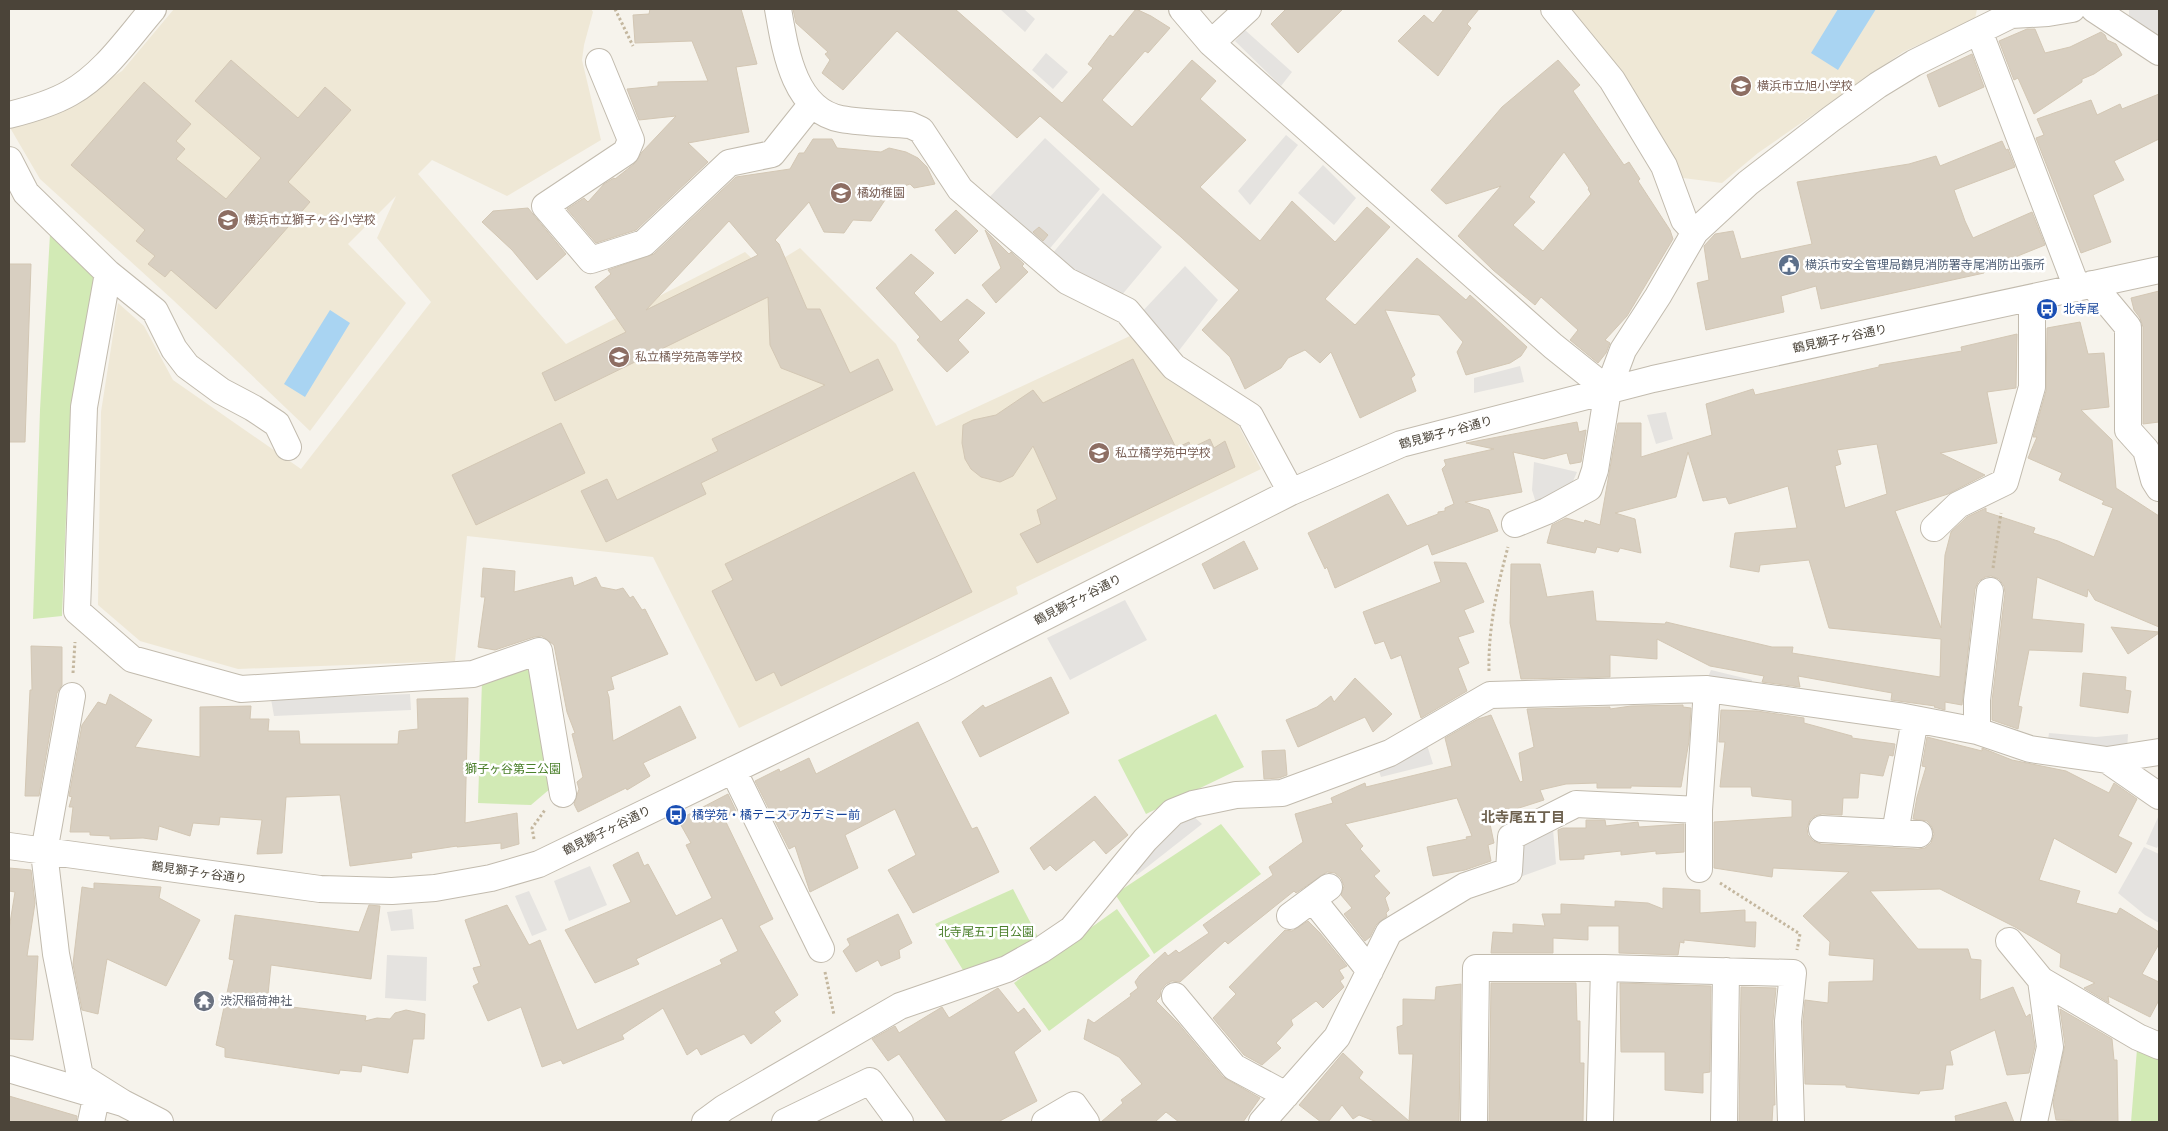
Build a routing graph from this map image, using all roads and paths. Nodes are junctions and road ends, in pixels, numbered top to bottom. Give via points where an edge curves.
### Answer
1 (153, 9) edge
2 (615, 9) edge
3 (778, 9) edge
4 (1182, 9) edge
5 (1248, 9) edge
6 (1554, 9) edge
7 (2072, 9) edge
8 (2094, 9) edge
9 (2005, 12) edge
10 (1979, 31) junction
11 (1211, 43) junction
12 (633, 46) dead end
13 (2159, 52) edge
14 (599, 62) dead end
15 (811, 105) junction
16 (9, 115) edge
17 (9, 160) edge
18 (1695, 232) junction
19 (2159, 270) edge
20 (108, 272) junction
21 (2084, 286) junction
22 (2032, 298) junction
23 (1608, 390) junction
24 (288, 447) dead end
25 (2005, 482) junction
26 (2159, 488) edge
27 (1291, 492) junction
28 (1515, 524) joint
29 (1934, 528) dead end
30 (1990, 591) joint
31 (77, 612) junction
32 (1707, 689) junction
33 (1490, 695) junction
34 (72, 696) joint
35 (1915, 719) junction
36 (1977, 731) junction
37 (2159, 752) edge
38 (2107, 760) junction
39 (733, 770) junction
40 (563, 794) joint
41 (2159, 796) edge
42 (1699, 810) junction
43 (1822, 829) dead end
44 (9, 846) edge
45 (44, 852) junction
46 (539, 864) junction
47 (1699, 869) joint
48 (1290, 916) dead end
49 (2009, 940) dead end
50 (821, 949) joint
51 (1604, 968) junction
52 (1370, 971) junction
53 (1726, 971) junction
54 (1794, 973) junction
55 (2041, 980) junction
56 (1175, 996) dead end
57 (847, 1036) junction
58 (2159, 1046) edge
59 (9, 1069) edge
60 (9, 1082) edge
61 (1286, 1095) junction
62 (129, 1113) edge
63 (93, 1115) edge
64 (160, 1122) edge
65 (705, 1122) edge
66 (785, 1122) edge
67 (900, 1122) edge
68 (1045, 1122) edge
69 (1086, 1122) edge
70 (1262, 1122) edge
71 (1474, 1122) edge
72 (1600, 1122) edge
73 (1724, 1122) edge
74 (1791, 1122) edge
75 (2034, 1122) edge

1 - 16 street via 106,65 70,93
2 - 12 path
3 - 15 street via 788,63
4 - 11 street
5 - 11 street
6 - 18 street via 1612,80 1664,166 1684,220
7 - 9 street via 2048,13
8 - 13 street
9 - 10 street
10 - 18 street via 1914,63 1831,118 1748,183
10 - 21 street
11 - 23 street via 1553,346
14 - 15 street via 632,140 626,152 545,206 591,260 644,243 729,162 772,154
15 - 27 street via 839,119 910,125 921,130 960,189 1067,281 1127,311 1174,367 1250,416
17 - 20 street via 26,193
18 - 23 street via 1623,350
19 - 21 street, 鶴見獅子ヶ谷通り
20 - 24 street via 154,311 187,366 276,424
20 - 31 street via 84,407
21 - 22 street, 鶴見獅子ヶ谷通り
21 - 26 street via 2128,327 2128,430 2146,450
22 - 23 street, 鶴見獅子ヶ谷通り
22 - 25 street via 2032,387
23 - 27 street, 鶴見獅子ヶ谷通り via 1400,444
23 - 28 street via 1589,488
25 - 29 street via 1958,505
25 - 30 path
27 - 39 street, 鶴見獅子ヶ谷通り via 942,669
28 - 33 path via 1495,604 1489,654
30 - 36 street via 1977,700
31 - 34 path
31 - 40 street via 132,659 241,689 473,674 538,651
32 - 33 street
32 - 35 street
32 - 42 street
33 - 57 street via 1390,753 1282,793 1236,795 1172,812 1065,934 1007,969 900,1006
34 - 45 street
35 - 36 street
35 - 43 street via 1907,834
36 - 38 street via 2030,749
37 - 38 street
38 - 41 street
39 - 46 street, 鶴見獅子ヶ谷通り
39 - 50 street
40 - 46 path via 543,812 532,828
42 - 47 street
42 - 52 street via 1576,804 1511,837 1509,872 1465,886 1389,932
44 - 45 street, 鶴見獅子ヶ谷通り
45 - 46 street, 鶴見獅子ヶ谷通り via 320,889 435,888 491,878
45 - 62 street via 56,954 80,1076
47 - 54 path via 1800,934
48 - 52 street via 1322,894
49 - 55 street
50 - 57 path via 834,1016
51 - 53 street
51 - 71 street via 1476,968
51 - 72 street
52 - 61 street via 1337,1037
53 - 54 street
53 - 73 street
54 - 74 street via 1788,1021
55 - 58 street
55 - 75 street via 2050,1048
56 - 61 street via 1234,1067
57 - 65 street
59 - 62 street
60 - 63 street
61 - 70 street
62 - 63 street
62 - 64 street
66 - 67 street via 870,1081
68 - 69 street via 1074,1105

